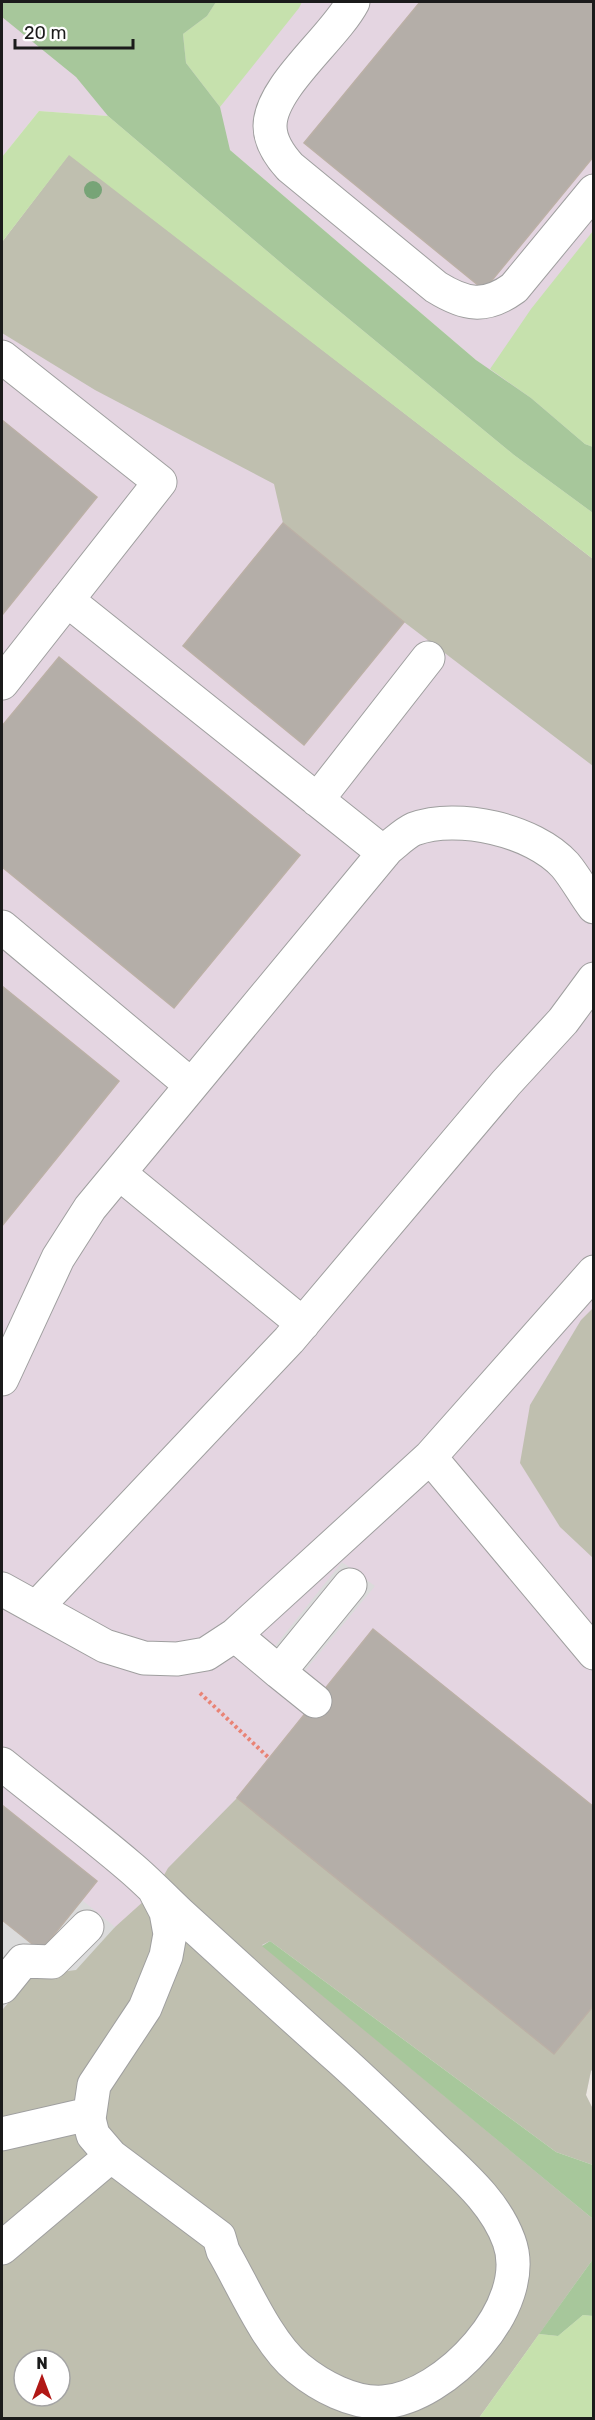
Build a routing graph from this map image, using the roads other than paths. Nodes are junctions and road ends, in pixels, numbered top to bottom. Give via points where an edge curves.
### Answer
1 (353, 2) edge
2 (594, 191) edge
3 (2, 357) edge
4 (67, 600) junction
5 (428, 658) dead end
6 (2, 683) edge
7 (317, 800) junction
8 (384, 853) junction
9 (594, 907) edge
10 (2, 927) edge
11 (594, 979) edge
12 (191, 1085) junction
13 (119, 1173) junction
14 (594, 1272) edge
15 (303, 1324) junction
16 (6, 1358) edge
17 (430, 1457) junction
18 (350, 1585) dead end
19 (2, 1589) edge
20 (36, 1608) junction
21 (235, 1635) junction
22 (594, 1653) edge
23 (279, 1672) junction
24 (315, 1701) dead end
25 (2, 1764) edge
26 (155, 1891) junction
27 (87, 1927) dead end
28 (2, 1987) edge
29 (89, 2114) junction
30 (2, 2134) edge
31 (111, 2156) junction
32 (2, 2248) edge

1 - 2 lane via 276,103 270,128 273,142 290,167 436,287 468,302 500,298 514,288
3 - 4 lane via 160,482
4 - 6 lane
4 - 7 lane
5 - 7 lane
7 - 8 lane
8 - 9 lane via 412,830 438,823 478,824 533,841 564,864
8 - 12 lane
10 - 12 lane
11 - 15 lane via 563,1022 506,1083
12 - 13 lane
13 - 15 lane
13 - 16 lane via 90,1208 58,1258
14 - 17 lane
15 - 20 lane
17 - 21 lane
17 - 22 lane
18 - 23 lane
19 - 20 lane
20 - 21 lane via 105,1646 144,1658 177,1659 206,1654
21 - 23 lane
23 - 24 lane
25 - 26 lane
26 - 29 lane via 166,1911 170,1934 166,1956 145,2008 94,2085
26 - 31 lane via 378,2093 480,2192 497,2217 513,2255 507,2297 484,2337 459,2364 428,2387 406,2398 359,2401 297,2368 273,2340 219,2237
27 - 28 lane via 52,1962 23,1961
29 - 30 lane
29 - 31 lane via 93,2135
31 - 32 lane

